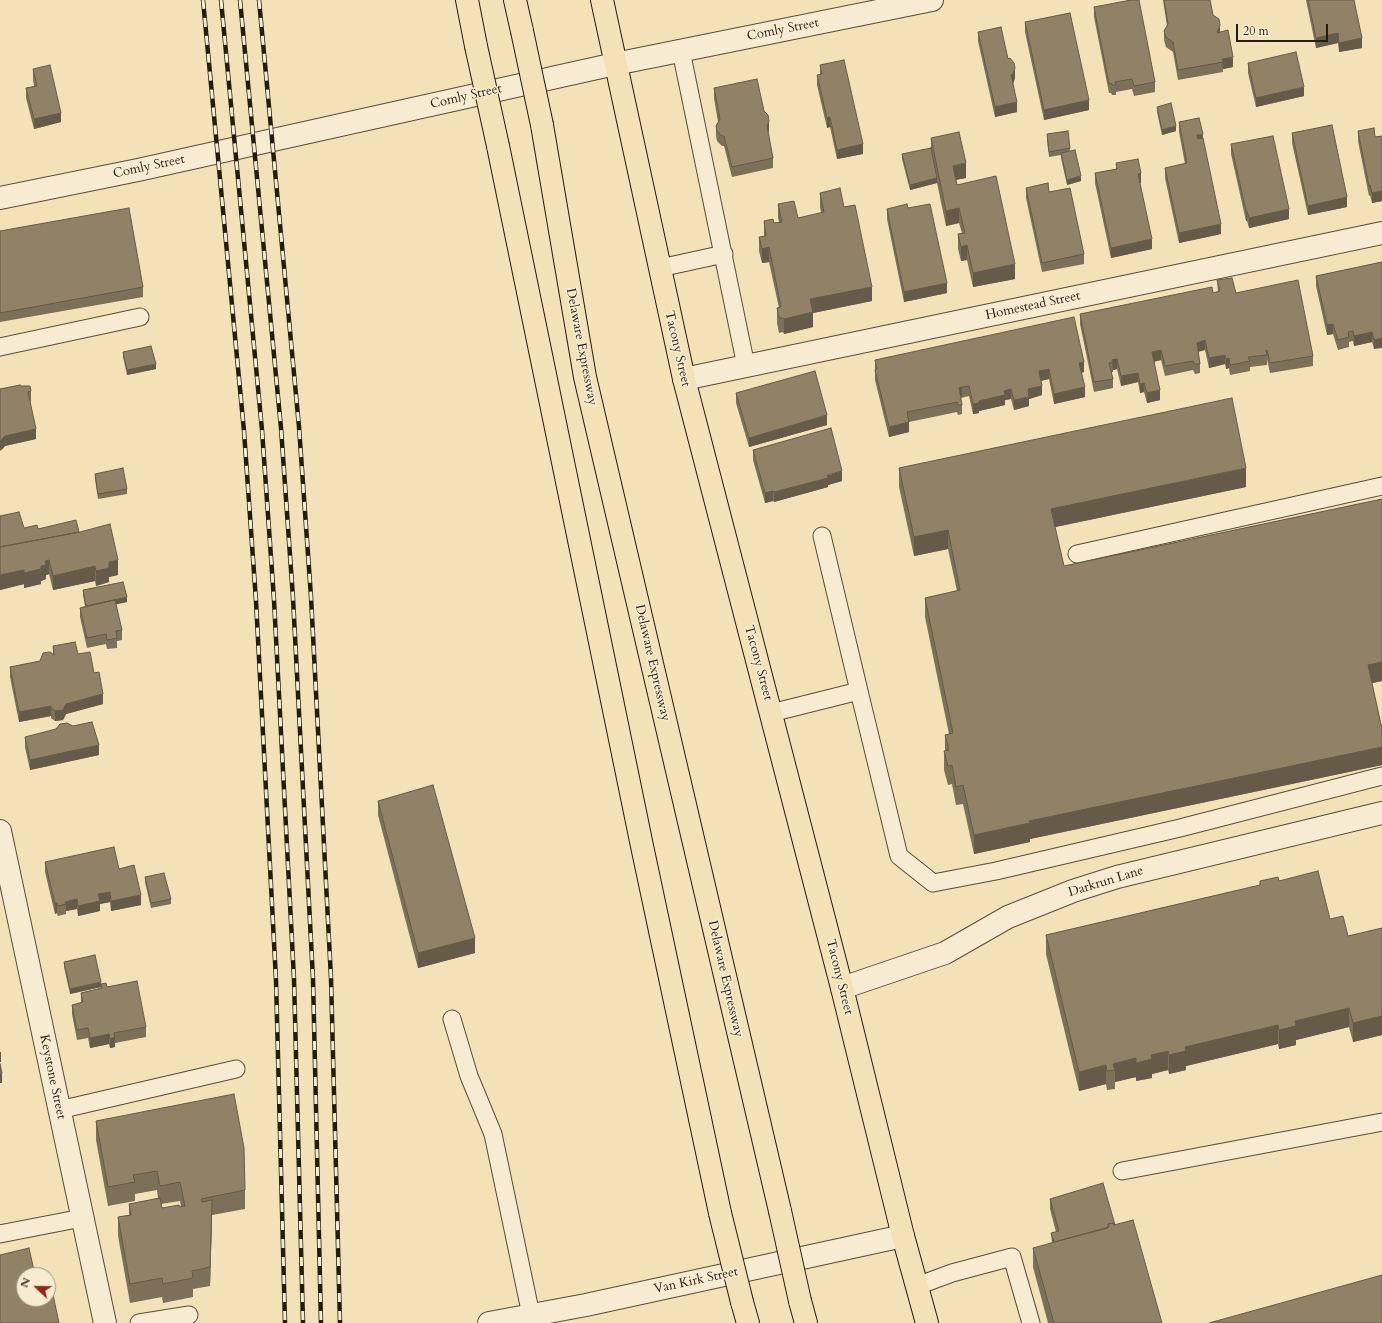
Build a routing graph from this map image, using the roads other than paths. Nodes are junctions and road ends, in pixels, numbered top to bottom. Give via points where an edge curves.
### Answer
1 (467, 0) edge
2 (514, 0) edge
3 (602, 0) edge
4 (932, 0) edge
5 (681, 51) junction
6 (615, 64) junction
7 (0, 198) edge
8 (1382, 233) edge
9 (724, 254) junction
10 (660, 268) junction
11 (140, 317) dead end
12 (0, 346) edge
13 (746, 366) junction
14 (684, 380) junction
15 (1382, 486) edge
16 (822, 536) dead end
17 (1076, 554) dead end
18 (859, 691) junction
19 (770, 713) junction
20 (1382, 776) edge
21 (1382, 813) edge
22 (0, 831) edge
23 (2, 854) edge
24 (842, 988) junction
25 (452, 1019) dead end
26 (236, 1069) dead end
27 (59, 1110) junction
28 (1382, 1122) edge
29 (1122, 1172) dead end
30 (82, 1218) junction
31 (0, 1234) edge
32 (903, 1236) junction
33 (917, 1286) junction
34 (189, 1315) dead end
35 (531, 1315) junction
36 (105, 1323) edge
37 (139, 1323) edge
38 (489, 1323) edge
39 (748, 1323) edge
40 (806, 1323) edge
41 (927, 1323) edge
42 (1031, 1323) edge

1 - 39 main road, bridge via 643,854 720,1213
2 - 40 main road, Delaware Expressway, bridge via 542,126 585,377
3 - 6 main road, Tacony Street
4 - 5 street, Comly Street
5 - 6 street, Comly Street
5 - 9 lane
6 - 7 street, Comly Street via 138,170
6 - 10 main road, Tacony Street
8 - 13 street, Homestead Street
9 - 10 lane
9 - 13 lane
10 - 14 main road, Tacony Street
11 - 12 lane
13 - 14 street, Homestead Street
14 - 19 main road, Tacony Street
15 - 17 lane
16 - 18 lane
18 - 19 lane
18 - 20 lane via 899,856 933,882 996,871 1180,828
19 - 24 main road, Tacony Street
21 - 24 street, Darkrun Lane via 1117,877 1008,917 945,953
22 - 23 street, Keystone Street
23 - 27 street, Keystone Street
24 - 32 main road, Tacony Street
25 - 35 lane via 469,1076 493,1134
26 - 27 lane
27 - 30 street, Keystone Street
28 - 29 lane
30 - 31 lane
30 - 36 street, Keystone Street
32 - 33 main road, Tacony Street
32 - 35 street, Van Kirk Street
33 - 41 main road, Tacony Street
33 - 42 lane via 952,1273 1012,1257
34 - 37 lane
35 - 38 street, Van Kirk Street

